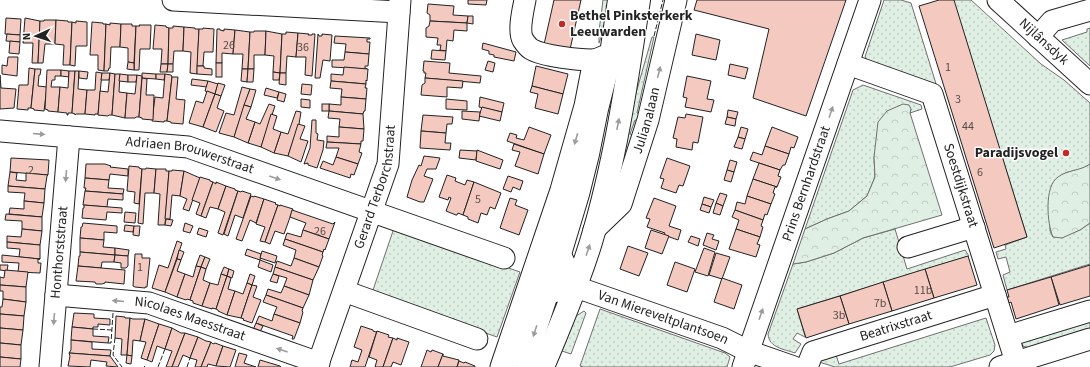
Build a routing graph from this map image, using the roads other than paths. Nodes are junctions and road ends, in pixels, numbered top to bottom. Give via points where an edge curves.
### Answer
1 (173, 0) edge
2 (525, 0) edge
3 (619, 0) edge
4 (639, 0) edge
5 (676, 0) edge
6 (870, 0) edge
7 (1004, 2) edge
8 (400, 6) edge
9 (1090, 10) edge
10 (1038, 37) junction
11 (602, 57) junction
12 (848, 64) junction
13 (1090, 84) edge
14 (0, 131) edge
15 (69, 137) junction
16 (372, 212) junction
17 (974, 227) junction
18 (594, 230) junction
19 (908, 247) dead end
20 (560, 254) junction
21 (504, 258) dead end
22 (576, 287) junction
23 (344, 291) junction
24 (548, 293) junction
25 (56, 295) junction
26 (995, 295) junction
27 (1090, 311) edge
28 (517, 320) junction
29 (1008, 336) junction
30 (477, 339) dead end
31 (1090, 339) edge
32 (746, 359) edge
33 (1008, 364) edge
34 (318, 365) edge
35 (50, 367) edge
36 (501, 367) edge
37 (523, 367) edge
38 (544, 367) edge
39 (794, 367) edge
40 (807, 367) edge

1 - 8 street
2 - 11 street via 521,35 532,49 568,58
3 - 11 main road
18 -> 4 main road, Julianalaan via 612,159
18 -> 5 street, Julianalaan via 621,204 648,120
6 - 12 street, Prins Bernhardstraat
7 - 10 street, Nijlânsdyk
8 - 16 street, Gerard Terborchstraat via 388,164
9 - 10 street via 1052,22
10 - 13 street, Nijlânsdyk
11 - 20 main road via 597,109 588,154
11 -> 28 street via 590,83 561,190
12 - 17 street, Soestdijkstraat via 932,94
32 -> 12 street, Prins Bernhardstraat
14 -> 15 street, Adriaen Brouwerstraat
15 -> 16 street, Adriaen Brouwerstraat via 188,147
15 -> 25 street, Honthorststraat
16 - 21 street
16 - 23 street, Gerard Terborchstraat
17 - 19 street
17 - 26 street, Soestdijkstraat
22 -> 18 main road, Julianalaan
20 - 22 street
20 - 24 main road
22 - 24 street
22 - 32 street, Van Miereveltplantsoen via 722,338
22 - 38 main road, Julianalaan
23 - 30 street
23 - 34 street, Gerard Terborchstraat
24 - 28 street
24 -> 37 main road
34 -> 25 street, Nicolaes Maesstraat via 149,303
25 -> 35 street, Honthorststraat
26 - 29 street, Soestdijkstraat
26 - 40 street, Beatrixstraat via 813,352
27 - 29 street
28 - 36 street
29 - 33 street, Soestdijkstraat
31 - 33 street
32 - 39 street

